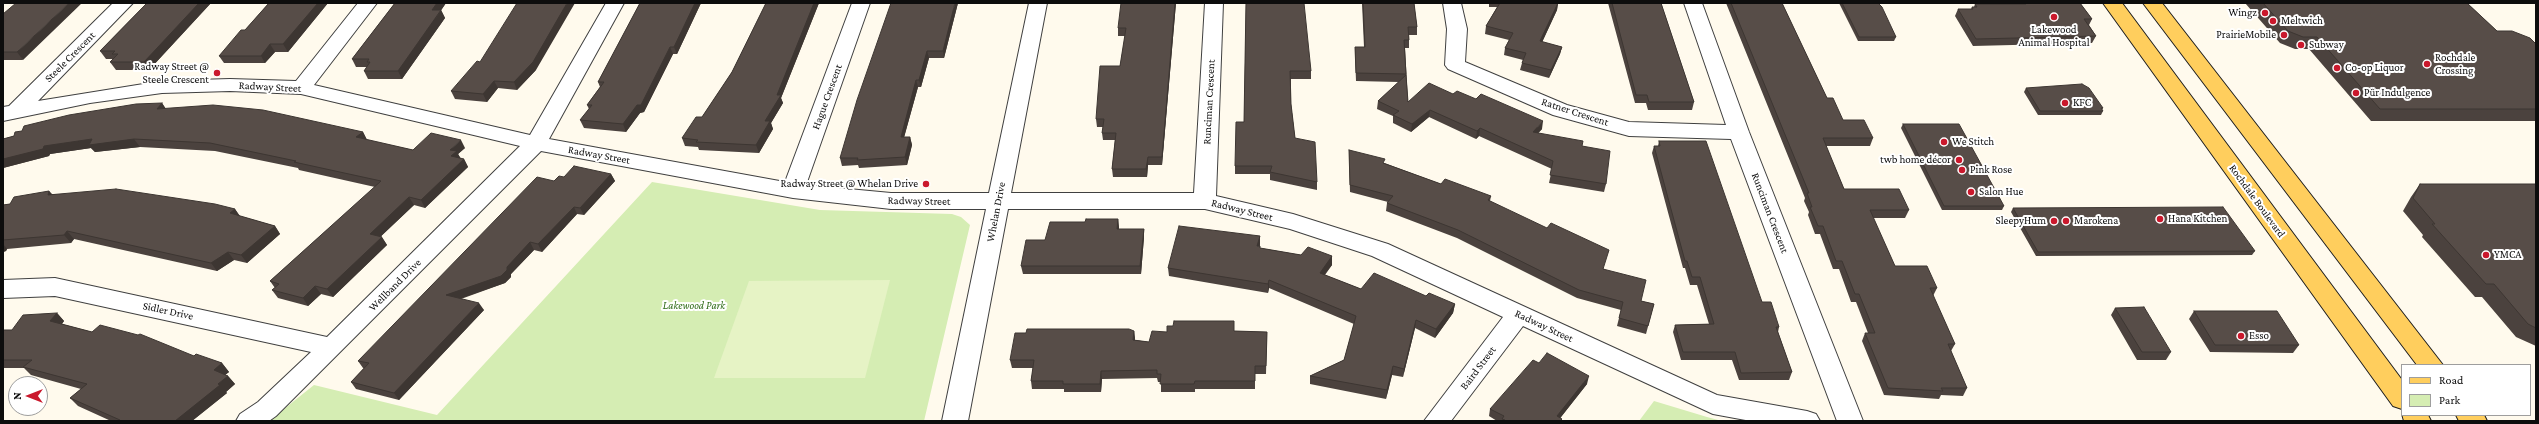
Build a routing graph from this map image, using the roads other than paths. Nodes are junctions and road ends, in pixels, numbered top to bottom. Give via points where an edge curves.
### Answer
1 (124, 3) edge
2 (368, 3) edge
3 (615, 3) edge
4 (861, 3) edge
5 (1038, 3) edge
6 (1214, 3) edge
7 (1452, 3) edge
8 (1692, 3) edge
9 (2112, 3) edge
10 (2152, 3) edge
11 (301, 88) junction
12 (9, 112) edge
13 (1739, 132) junction
14 (536, 143) junction
15 (793, 191) junction
16 (998, 201) junction
17 (1204, 201) junction
18 (3, 289) edge
19 (1519, 314) junction
20 (332, 347) junction
21 (2430, 364) edge
22 (2401, 398) edge
23 (249, 421) edge
24 (955, 421) edge
25 (1438, 421) edge
26 (1807, 421) edge
27 (1850, 421) edge

1 - 12 street, Steele Crescent
2 - 11 street
3 - 14 street
4 - 15 street, Hague Crescent
5 - 16 street, Whelan Drive
6 - 17 street, Runciman Crescent
7 - 13 street, Ratner Crescent via 1457,29 1455,65 1560,110 1629,129
8 - 13 street, Runciman Crescent
9 - 22 main road, Rochdale Boulevard
10 - 21 main road
11 - 12 street, Radway Street via 230,85 162,87
11 - 14 street, Radway Street
13 - 27 street, Runciman Crescent
14 - 15 street, Radway Street
14 - 20 street, Wellband Drive
15 - 16 street, Radway Street via 891,201
16 - 17 street, Radway Street
16 - 24 street, Whelan Drive
17 - 19 street, Radway Street via 1293,222 1380,250
18 - 20 street, Sidler Drive via 55,287
19 - 25 street, Baird Street
19 - 26 street, Radway Street via 1713,404
20 - 23 street, Wellband Drive via 267,409

